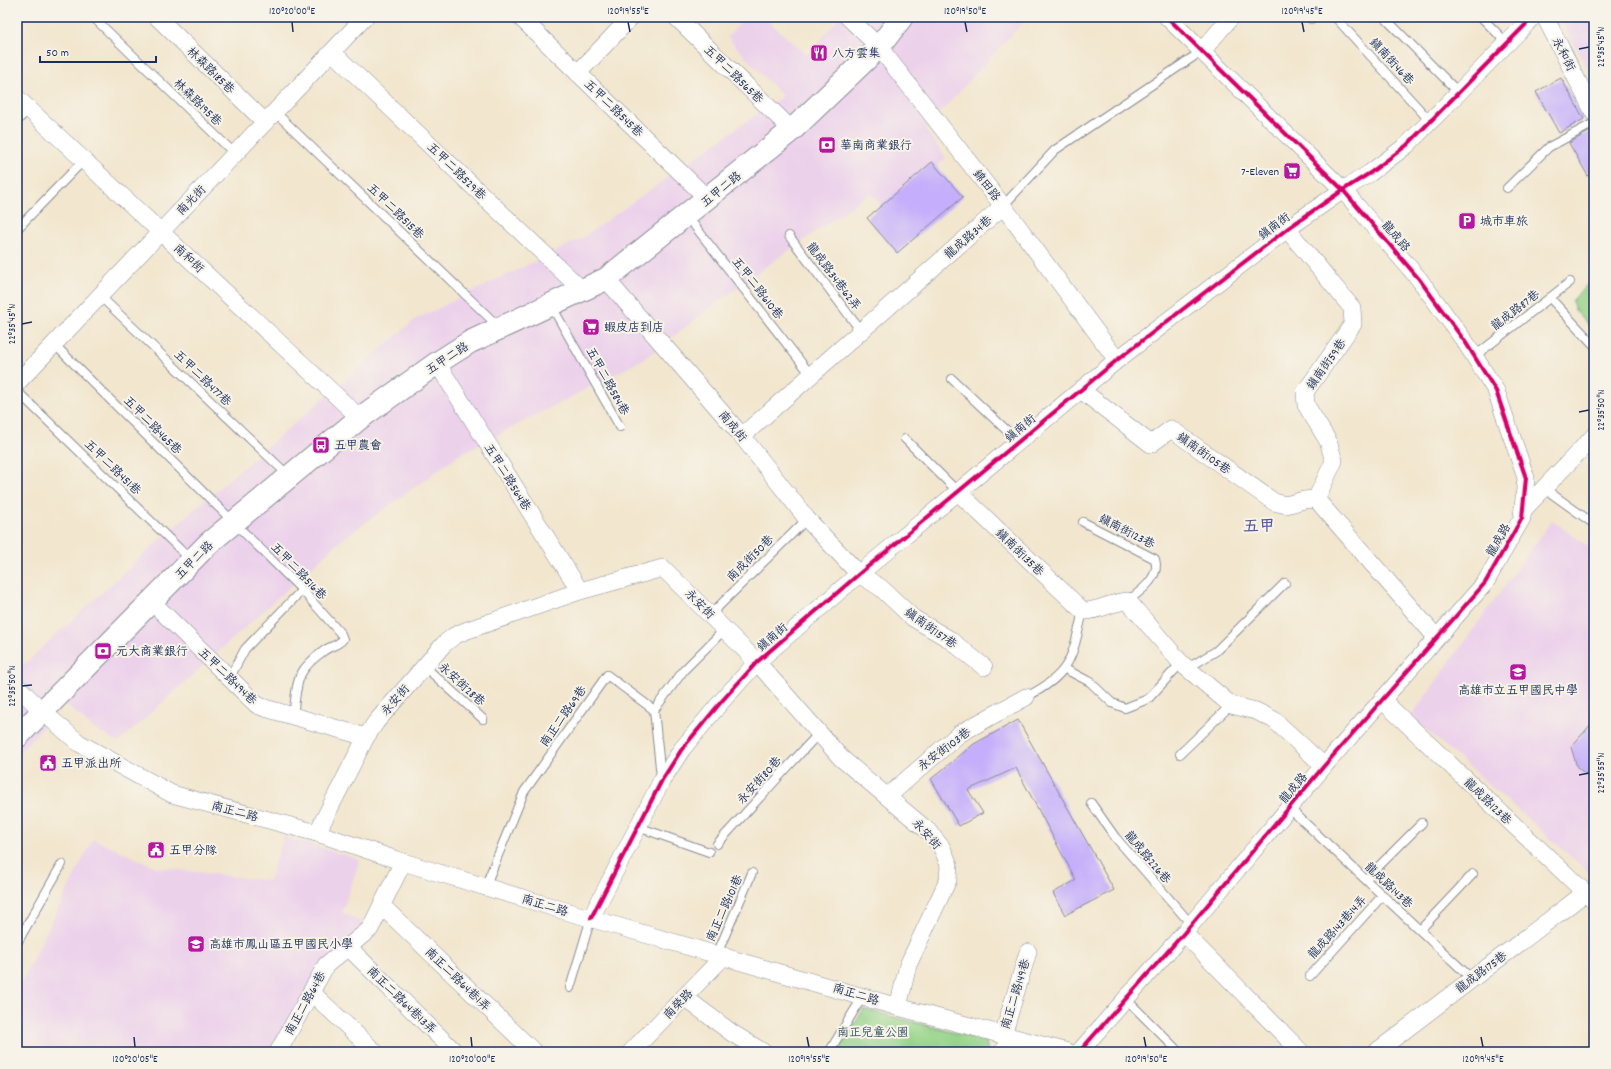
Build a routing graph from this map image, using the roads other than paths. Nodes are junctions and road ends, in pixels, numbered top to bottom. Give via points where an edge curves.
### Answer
1 (93, 17) edge
2 (157, 17) edge
3 (365, 17) edge
4 (520, 17) edge
5 (631, 17) edge
6 (676, 17) edge
7 (848, 17) edge
8 (902, 17) edge
9 (1167, 17) edge
10 (1231, 17) edge
11 (1309, 17) edge
12 (1313, 17) edge
13 (1335, 17) edge
14 (1384, 17) edge
15 (1481, 17) edge
16 (1533, 17) edge
17 (1545, 17) edge
18 (1508, 43) junction
19 (879, 47) junction
20 (1202, 51) junction
21 (332, 52) junction
22 (578, 73) junction
23 (1459, 93) junction
24 (21, 109) edge
25 (1594, 113) edge
26 (270, 117) junction
27 (1430, 121) junction
28 (1594, 123) edge
29 (792, 130) junction
30 (235, 154) junction
31 (84, 160) junction
32 (1507, 188) dead end
33 (1343, 190) junction
34 (708, 199) junction
35 (1003, 206) junction
36 (687, 216) junction
37 (17, 229) edge
38 (1286, 229) junction
39 (161, 232) junction
40 (789, 236) dead end
41 (606, 279) junction
42 (1570, 282) dead end
43 (582, 290) junction
44 (100, 296) junction
45 (1550, 298) junction
46 (551, 304) junction
47 (500, 328) junction
48 (861, 331) junction
49 (54, 344) junction
50 (1594, 345) edge
51 (1475, 356) junction
52 (1117, 360) junction
53 (437, 363) junction
54 (811, 375) junction
55 (952, 379) dead end
56 (17, 383) edge
57 (1081, 390) junction
58 (17, 391) edge
59 (360, 418) junction
60 (620, 427) dead end
61 (742, 436) junction
62 (1594, 436) edge
63 (905, 439) dead end
64 (1019, 442) junction
65 (290, 477) junction
66 (1545, 489) junction
67 (958, 492) junction
68 (1316, 499) junction
69 (1523, 510) junction
70 (807, 519) junction
71 (1083, 522) dead end
72 (234, 523) junction
73 (1594, 524) edge
74 (192, 561) junction
75 (859, 574) junction
76 (1285, 583) dead end
77 (302, 590) junction
78 (580, 591) junction
79 (152, 602) junction
80 (1128, 602) junction
81 (1083, 611) junction
82 (711, 614) junction
83 (725, 629) junction
84 (1436, 637) junction
85 (757, 662) junction
86 (1184, 665) junction
87 (424, 666) junction
88 (984, 667) dead end
89 (1065, 669) junction
90 (230, 677) junction
91 (17, 686) edge
92 (1026, 697) joint
93 (1382, 700) junction
94 (1231, 704) junction
95 (654, 710) junction
96 (42, 711) junction
97 (293, 716) junction
98 (483, 720) dead end
99 (819, 733) junction
100 (17, 737) edge
101 (366, 737) junction
102 (1180, 754) dead end
103 (1324, 766) junction
104 (662, 780) junction
105 (888, 796) junction
106 (1091, 803) dead end
107 (1289, 808) junction
108 (1422, 823) dead end
109 (638, 827) junction
110 (317, 833) junction
111 (717, 844) dead end
112 (709, 852) dead end
113 (403, 862) junction
114 (62, 864) dead end
115 (752, 873) dead end
116 (1473, 874) dead end
117 (1366, 879) junction
118 (485, 887) junction
119 (1383, 895) junction
120 (1590, 897) edge
121 (382, 906) junction
122 (590, 918) junction
123 (1187, 929) junction
124 (1420, 930) junction
125 (17, 943) edge
126 (348, 947) junction
127 (1028, 952) dead end
128 (721, 955) junction
129 (1310, 976) dead end
130 (1472, 979) junction
131 (570, 988) dead end
132 (312, 992) junction
133 (863, 996) junction
134 (684, 997) junction
135 (1126, 999) junction
136 (898, 1007) junction
137 (1007, 1042) edge
138 (284, 1049) edge
139 (375, 1052) edge
140 (455, 1052) edge
141 (534, 1052) edge
142 (631, 1052) edge
143 (763, 1052) edge
144 (830, 1052) edge
145 (1068, 1052) edge
146 (1079, 1052) edge
147 (1179, 1052) edge
148 (1301, 1052) edge
149 (1376, 1052) edge

1 - 30 lane, 林森路195巷
2 - 26 street, 林森路185巷
3 - 21 street, 南光街
4 - 22 street, 五甲二路545巷
5 - 22 street
6 - 29 street, 五甲二路565巷
7 - 19 street, 錦田路
8 - 19 main road, 五甲二路
9 - 20 street, 龍成路
10 - 20 street
11 - 12 lane
13 - 27 lane, 鎮南街46巷
14 - 23 lane
15 - 18 lane
16 - 18 street, 鎮南街
17 - 25 street, 永和街
18 - 23 street, 鎮南街
19 - 29 main road, 五甲二路
19 - 35 street, 錦田路
20 - 33 street, 龍成路
20 - 35 lane, 龍成路34巷 via 1055,150
21 - 26 street, 南光街
21 - 43 street, 五甲二路529巷
22 - 34 street, 五甲二路545巷
23 - 27 street, 鎮南街
24 - 31 street, 南和街
26 - 30 street, 南光街
26 - 47 lane, 五甲二路515巷
27 - 33 street, 鎮南街 via 1407,145
28 - 32 lane via 1548,147
29 - 34 main road, 五甲二路
30 - 39 street, 南光街
31 - 37 lane
31 - 39 street, 南和街
33 - 38 street, 鎮南街
33 - 51 street, 龍成路 via 1419,278
34 - 36 main road, 五甲二路
35 - 48 street, 龍成路34巷
35 - 52 street, 錦田路
36 - 41 main road, 五甲二路
36 - 54 lane, 五甲二路610巷
38 - 52 street, 鎮南街
38 - 68 street, 鎮南街59巷 via 1352,308 1353,324 1305,392 1306,405 1328,441 1334,461
39 - 44 street, 南光街
39 - 59 street, 南和街
40 - 48 lane, 龍成路34巷62弄
41 - 43 main road, 五甲二路
41 - 61 street, 南成街
42 - 45 lane, 龍成路87巷
43 - 46 main road, 五甲二路
44 - 49 street, 南光街
44 - 65 lane, 五甲二路477巷
45 - 50 lane
45 - 51 lane, 龍成路87巷
46 - 47 main road, 五甲二路
46 - 60 lane, 五甲二路584巷
47 - 53 main road, 五甲二路 via 470,342
48 - 54 street, 龍成路34巷
49 - 56 street, 南光街
49 - 72 lane, 五甲二路465巷
51 - 69 street, 龍成路 via 1496,391 1526,478
52 - 57 street, 鎮南街
53 - 59 main road, 五甲二路
53 - 78 street, 五甲二路564巷
54 - 61 street, 龍成路34巷
55 - 64 lane
57 - 64 street, 鎮南街
57 - 68 street, 鎮南街105巷 via 1151,444 1171,429 1274,502 1286,505
58 - 74 lane, 五甲二路451巷
59 - 65 main road, 五甲二路
61 - 70 street, 南成街
62 - 66 street
63 - 67 lane
64 - 67 street, 鎮南街
65 - 72 main road, 五甲二路
66 - 69 street
66 - 73 lane
67 - 75 street, 鎮南街
67 - 81 street, 鎮南街135巷
68 - 84 street
69 - 84 street, 龍成路 via 1522,518 1485,583
70 - 75 street, 南成街
70 - 82 lane, 南成街50巷
71 - 80 lane, 鎮南街123巷 via 1155,559 1157,565 1154,576
72 - 74 main road, 五甲二路
72 - 77 lane, 五甲二路516巷
74 - 79 main road, 五甲二路
75 - 85 street, 鎮南街
75 - 88 street, 鎮南街157巷 via 881,588 912,618 949,639
76 - 86 lane via 1216,651
77 - 90 lane via 245,649
77 - 97 lane, 五甲二路516巷 via 343,639 341,643 309,662 298,677
78 - 82 street, 永安街 via 663,568
78 - 87 street, 永安街 via 454,636
79 - 90 street, 五甲二路494巷
79 - 96 main road, 五甲二路
80 - 81 street via 1092,612
80 - 86 street
81 - 89 lane via 1072,655
82 - 83 street, 永安街
83 - 85 street, 永安街
83 - 95 lane via 684,670
84 - 93 street, 龍成路
85 - 99 street, 永安街
85 - 104 street, 鎮南街 via 682,749
86 - 89 lane via 1148,699 1125,708 1112,703 1090,682
86 - 94 street
87 - 98 lane, 永安街28巷
87 - 101 street, 永安街
89 - 92 lane via 1046,688
90 - 97 street, 五甲二路494巷 via 258,705
91 - 96 street, 南正二路
92 - 105 street, 永安街103巷 via 959,734
93 - 103 street, 龍成路
93 - 120 street, 龍成路123巷
94 - 102 lane
94 - 103 street via 1256,711 1274,720
95 - 104 lane
95 - 118 lane, 南正二路69巷 via 607,675 524,792
96 - 100 main road, 五甲二路
96 - 110 street, 南正二路 via 79,743 172,794
97 - 101 street, 五甲二路494巷
99 - 105 street, 永安街 via 841,758
99 - 111 lane, 永安街80巷
101 - 110 street, 永安街
103 - 107 street, 龍成路
104 - 109 street, 鎮南街
105 - 136 street, 永安街 via 928,831 942,848 948,865 948,880 908,965
106 - 123 lane, 龍成路226巷
107 - 117 lane, 龍成路143巷
107 - 123 street, 龍成路
108 - 117 lane
109 - 112 lane
109 - 122 street, 鎮南街
110 - 113 street, 南正二路
113 - 118 street, 南正二路
113 - 121 street, 南正二路64巷
114 - 125 lane
115 - 128 lane, 南正二路101巷
116 - 124 lane
117 - 119 lane, 龍成路143巷
118 - 122 street, 南正二路
119 - 124 lane, 龍成路143巷
119 - 129 lane, 龍成路143巷14弄
120 - 130 street, 龍成路175巷
121 - 126 street, 南正二路64巷 via 370,929
121 - 141 street, 南正二路64巷1弄
122 - 128 street, 南正二路
122 - 131 lane
123 - 135 street, 龍成路
123 - 148 street
124 - 130 lane, 龍成路143巷
126 - 132 street, 南正二路64巷 via 326,966
126 - 140 street, 南正二路64巷13弄
127 - 137 street, 南正二路149巷
128 - 133 street, 南正二路
128 - 134 street, 南榮路
130 - 149 street, 龍成路175巷
132 - 138 street, 南正二路64巷
132 - 139 street
133 - 136 street, 南正二路
133 - 144 lane
134 - 142 street, 南榮路
134 - 143 street
135 - 146 street, 龍成路
135 - 147 lane
136 - 137 street, 南正二路
137 - 145 street, 南正二路

